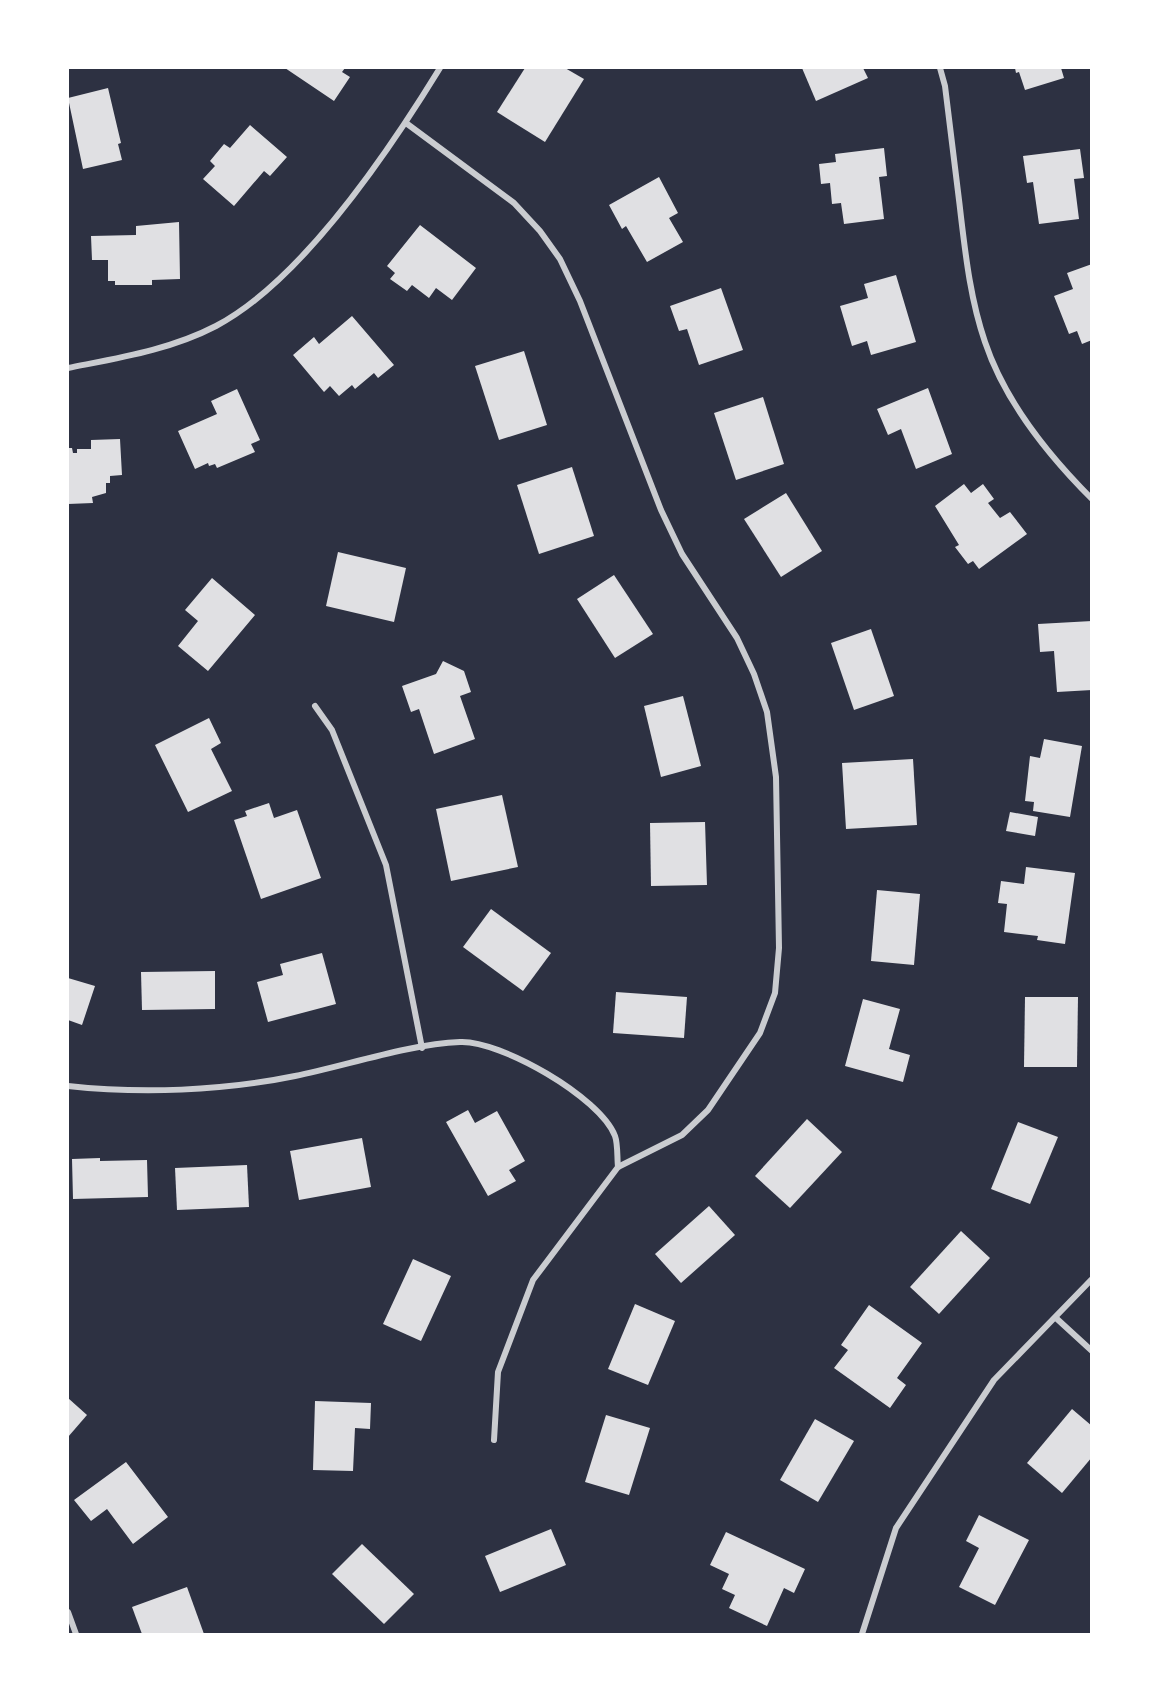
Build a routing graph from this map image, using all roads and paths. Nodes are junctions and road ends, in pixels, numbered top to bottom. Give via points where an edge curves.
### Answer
1 (440, 68) edge
2 (940, 68) edge
3 (406, 123) junction
4 (68, 368) edge
5 (1092, 499) edge
6 (315, 706) dead end
7 (423, 1048) junction
8 (68, 1086) edge
9 (618, 1167) junction
10 (1092, 1279) edge
11 (1056, 1318) junction
12 (1092, 1351) edge
13 (494, 1440) dead end
14 (68, 1612) edge
15 (76, 1635) edge
16 (862, 1635) edge

1 - 3 street
2 - 5 street via 969,282 985,343 1034,433
3 - 4 street via 341,210 256,301 216,326 176,344
3 - 9 street via 514,203 560,259 661,510 682,554 737,638 767,712 776,777 779,948 775,993 760,1033 708,1110 682,1135
6 - 7 street via 332,730 386,865
7 - 8 street via 292,1077 217,1087
7 - 9 street via 461,1042 532,1063 593,1107 615,1136
9 - 13 street via 533,1280 498,1372
10 - 11 street
11 - 12 street
11 - 16 street via 994,1380 896,1528
14 - 15 street

